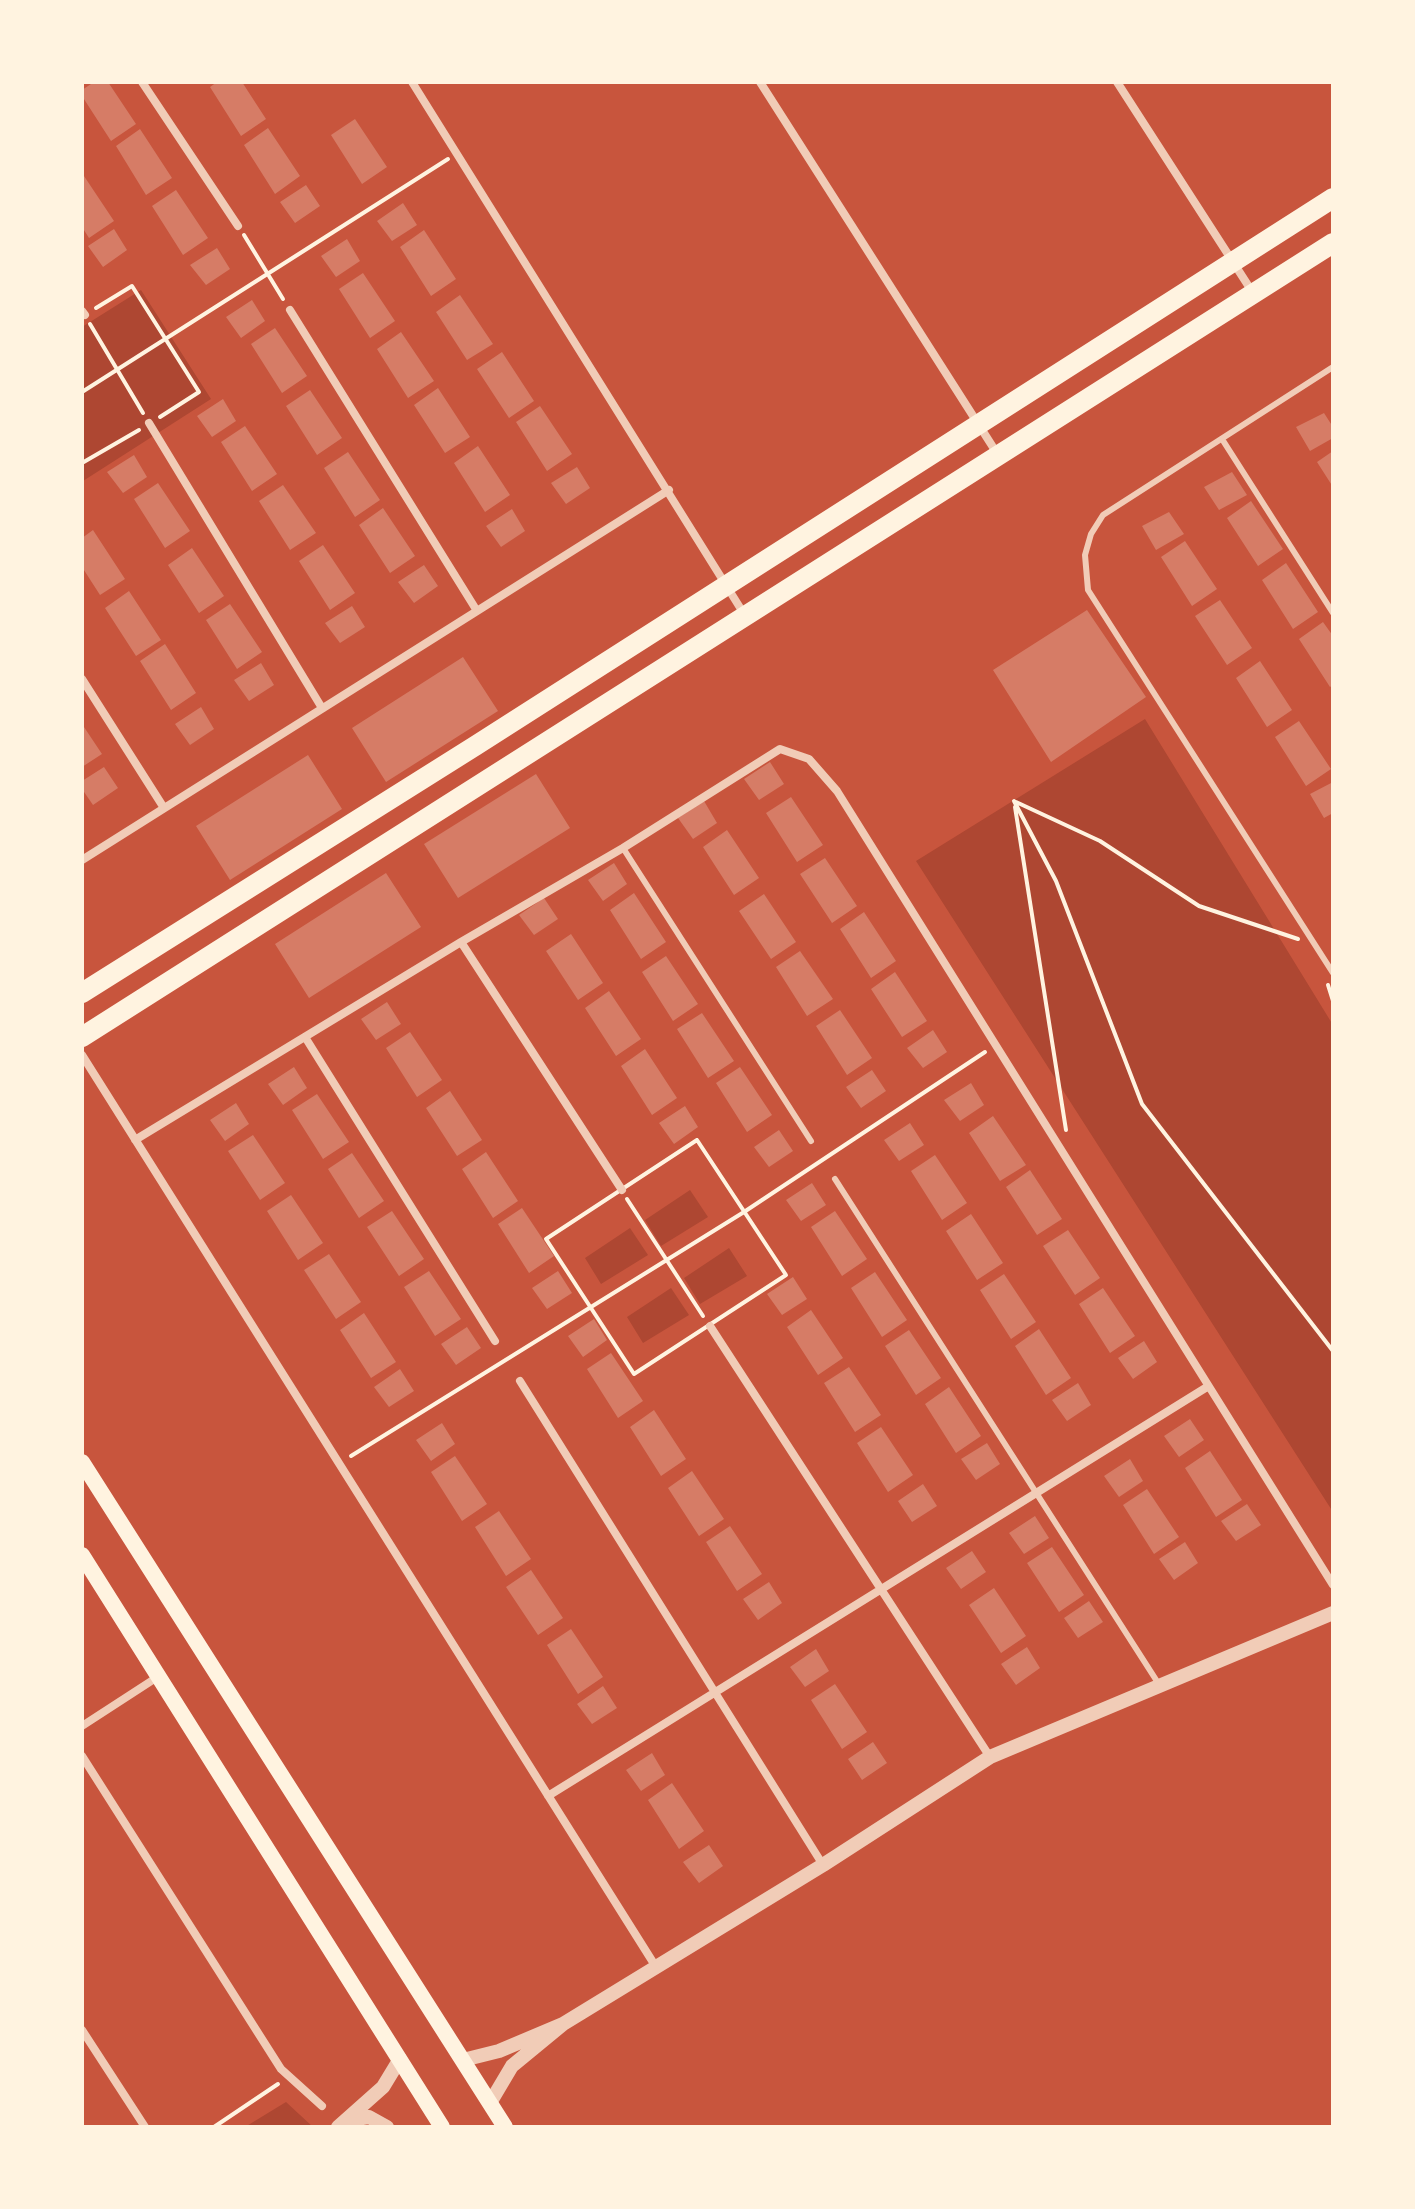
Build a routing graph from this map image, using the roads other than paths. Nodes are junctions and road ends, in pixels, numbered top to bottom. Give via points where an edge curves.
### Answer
1 (142, 82) edge
2 (412, 82) edge
3 (760, 82) edge
4 (1117, 82) edge
5 (1333, 198) edge
6 (238, 226) road end
7 (1333, 243) edge
8 (1233, 262) junction
9 (1253, 294) junction
10 (290, 310) road end
11 (1333, 367) edge
12 (149, 423) road end
13 (978, 424) junction
14 (1222, 439) junction
15 (998, 456) junction
16 (669, 490) junction
17 (727, 585) junction
18 (477, 611) junction
19 (1333, 613) edge
20 (745, 614) junction
21 (82, 679) edge
22 (322, 708) junction
23 (164, 808) junction
24 (623, 848) junction
25 (82, 860) edge
26 (461, 942) junction
27 (1333, 973) edge
28 (82, 993) edge
29 (82, 1037) edge
30 (305, 1037) junction
31 (82, 1055) edge
32 (135, 1140) junction
33 (811, 1141) road end
34 (835, 1179) road end
35 (622, 1190) road end
36 (710, 1326) road end
37 (495, 1341) road end
38 (520, 1381) road end
39 (1207, 1387) junction
40 (82, 1462) edge
41 (1036, 1493) junction
42 (82, 1555) edge
43 (1333, 1585) edge
44 (880, 1590) junction
45 (1333, 1613) edge
46 (159, 1676) junction
47 (1160, 1686) junction
48 (715, 1692) junction
49 (82, 1726) edge
50 (82, 1756) edge
51 (990, 1757) junction
52 (548, 1796) junction
53 (823, 1865) junction
54 (656, 1967) junction
55 (563, 2024) junction
56 (82, 2030) edge
57 (400, 2059) junction
58 (463, 2060) junction
59 (490, 2103) junction
60 (322, 2106) dead end
61 (343, 2124) edge
62 (145, 2127) edge
63 (387, 2127) edge
64 (442, 2127) edge
65 (505, 2127) edge

1 - 6 street
2 - 16 street
3 - 13 street
4 - 8 street
5 - 8 main road
7 - 9 main road
8 - 9 street
8 - 13 main road
9 - 15 main road
10 - 18 street
11 - 14 lane
12 - 22 street
13 - 15 street
13 - 17 main road
14 - 19 lane
14 - 27 lane via 1103,515 1085,555 1088,590
15 - 20 main road
16 - 17 street
16 - 18 street
17 - 20 street
17 - 28 main road
18 - 22 street
20 - 29 main road
21 - 23 street
22 - 23 street
23 - 25 street
24 - 26 street
24 - 33 lane
24 - 39 street via 780,749 809,759 837,791
26 - 30 street
26 - 35 street
30 - 32 street
30 - 37 street
31 - 32 street
32 - 52 street
34 - 41 lane
36 - 44 street
38 - 48 street
39 - 41 street
39 - 43 street
40 - 58 main road
41 - 44 street
41 - 47 lane
42 - 46 main road
44 - 48 street
44 - 51 street
45 - 47 street
46 - 49 street
46 - 57 main road
47 - 51 street
48 - 52 street
48 - 53 street
50 - 60 street via 281,2069
51 - 53 street
52 - 54 street
53 - 54 street
54 - 55 street
55 - 58 street
55 - 59 street via 512,2066
56 - 62 street
57 - 61 street via 383,2087
57 - 64 main road
58 - 59 main road
59 - 65 main road
61 - 63 street via 369,2117

